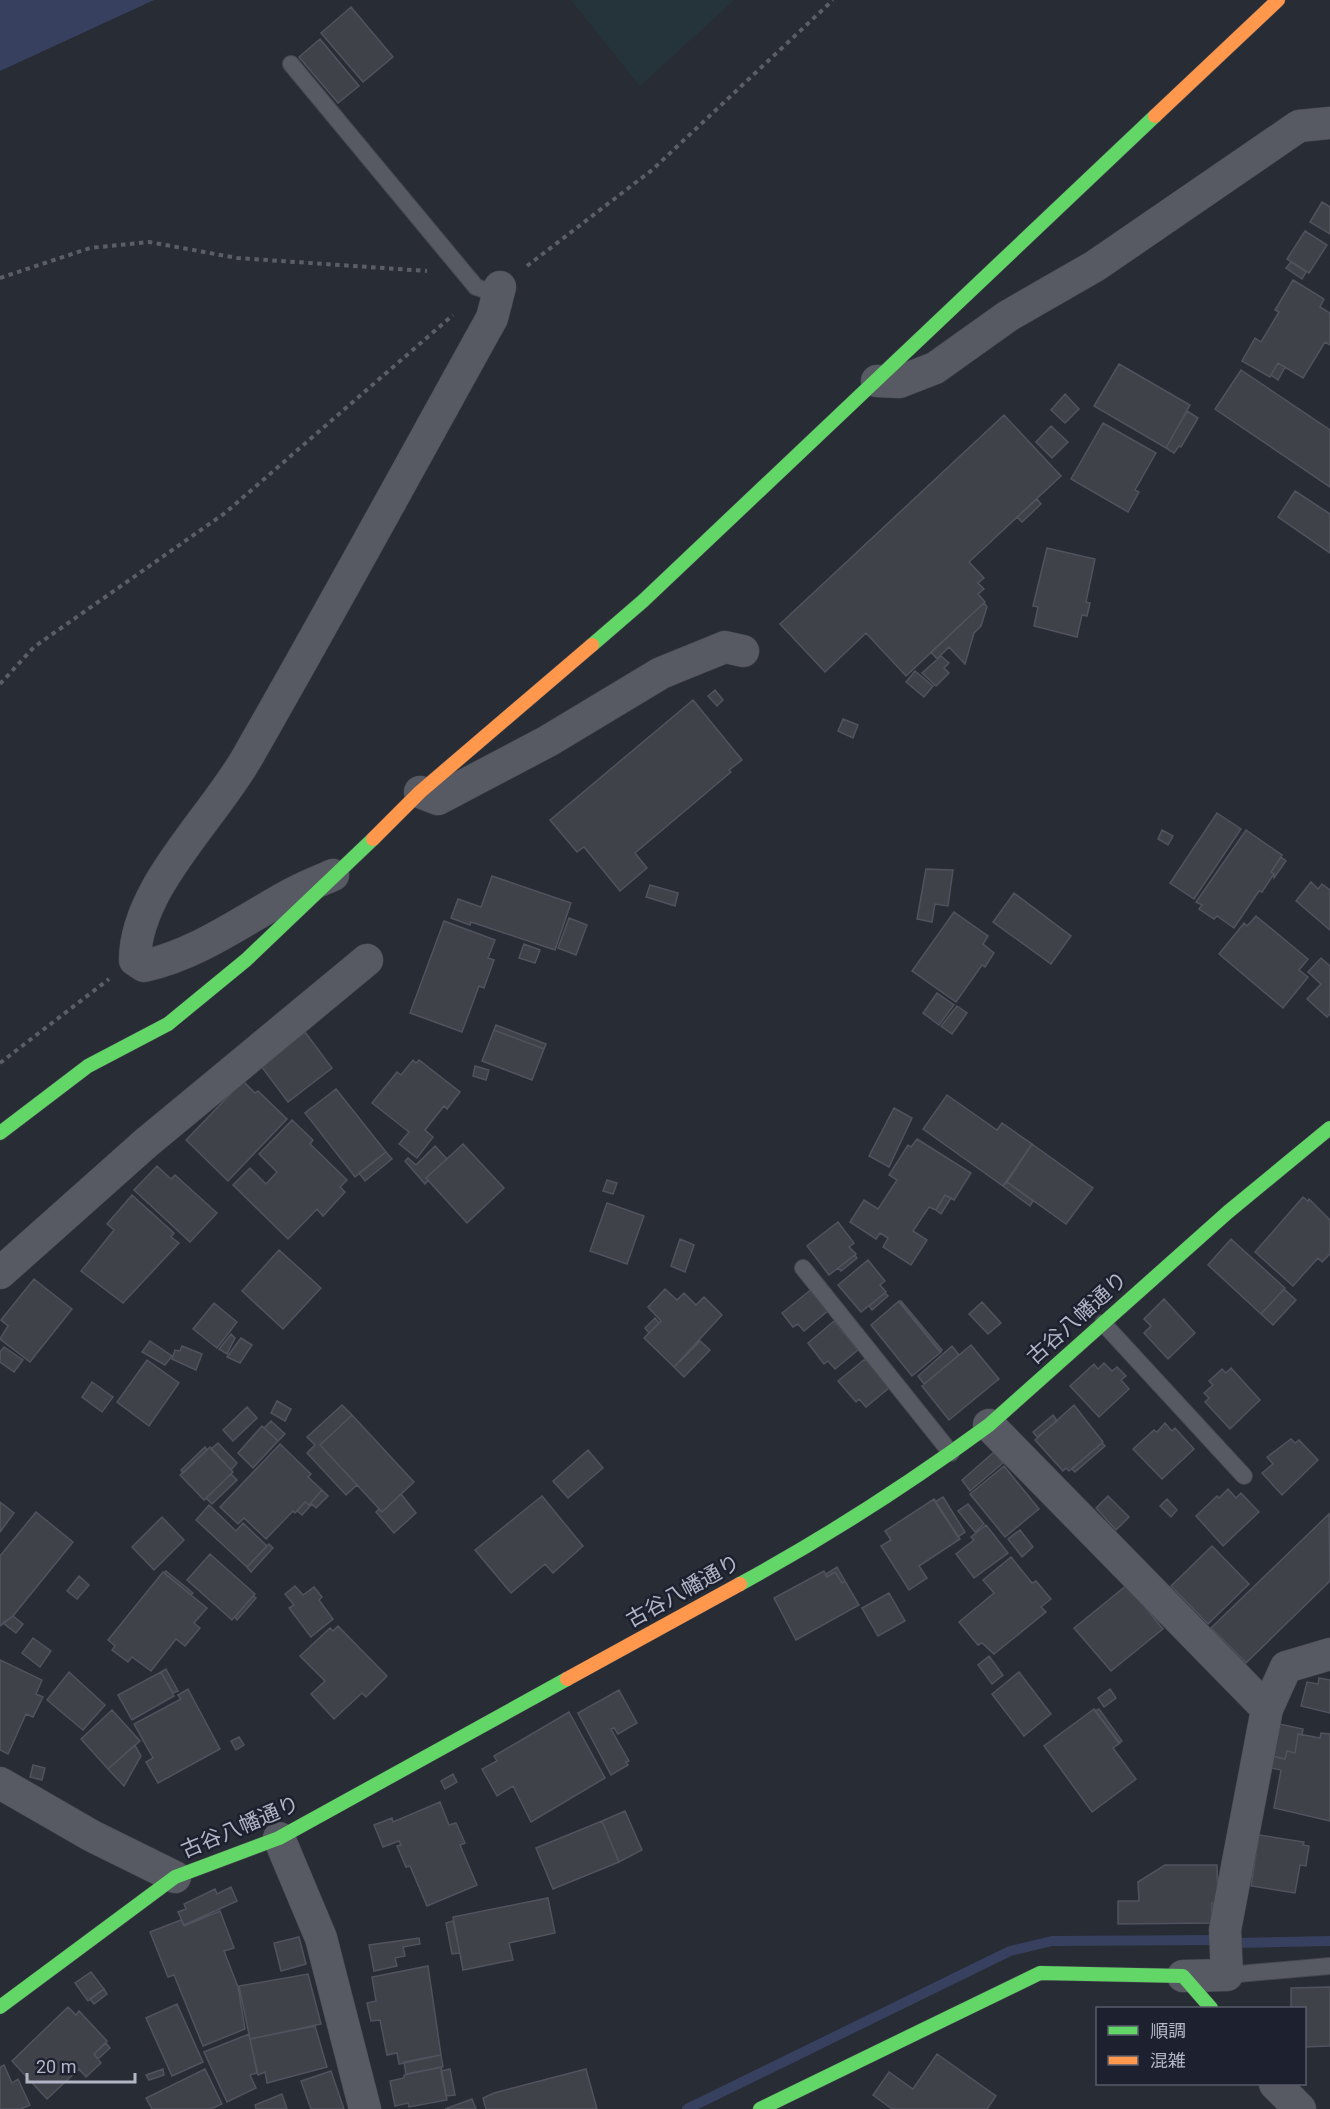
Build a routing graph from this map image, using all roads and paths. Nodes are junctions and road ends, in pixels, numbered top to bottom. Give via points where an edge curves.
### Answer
1 (833, 0) edge
2 (1278, 0) edge
3 (291, 64) dead end
4 (1330, 123) edge
5 (459, 266) junction
6 (0, 278) edge
7 (490, 289) junction
8 (877, 381) junction
9 (743, 651) dead end
10 (0, 684) edge
11 (420, 792) junction
12 (342, 871) junction
13 (135, 960) junction
14 (367, 960) dead end
15 (0, 1063) edge
16 (1330, 1128) edge
17 (0, 1133) edge
18 (803, 1268) dead end
19 (0, 1274) edge
20 (1102, 1323) junction
21 (989, 1425) junction
22 (951, 1453) junction
23 (1244, 1476) dead end
24 (1330, 1654) edge
25 (1267, 1709) junction
26 (0, 1783) edge
27 (279, 1838) junction
28 (175, 1877) junction
29 (1330, 1966) edge
30 (1227, 1975) junction
31 (1183, 1976) junction
32 (0, 2007) edge
33 (1210, 2007) edge
34 (1276, 2085) edge
35 (365, 2109) edge
36 (760, 2109) edge
37 (1300, 2109) edge

1 - 7 path via 652,170
2 - 8 street
3 - 5 lane
4 - 8 street via 1299,126 1095,266 1008,316 935,368 900,382
5 - 6 path via 442,272 340,267 237,258 148,242 90,248
5 - 7 lane
7 - 10 path via 225,513 34,647
7 - 13 street via 492,318 247,759 163,879 140,919
8 - 11 street via 642,601
9 - 11 street via 725,647 661,673 548,741 438,799
11 - 12 street
12 - 13 street via 287,896 175,959 144,966
12 - 17 street via 246,960 168,1024 88,1066
13 - 15 path
14 - 19 street via 146,1143
16 - 20 street, 古谷八幡通り
18 - 22 lane
20 - 21 street, 古谷八幡通り
20 - 23 lane
21 - 22 street, 古谷八幡通り
21 - 25 street
22 - 27 street, 古谷八幡通り via 785,1559
24 - 25 street via 1286,1667
25 - 30 street via 1225,1930
26 - 28 street via 92,1836
27 - 28 street, 古谷八幡通り
27 - 35 street via 321,1938
28 - 32 street, 古谷八幡通り
29 - 30 lane
30 - 31 street
31 - 33 street
31 - 36 street via 1040,1973
34 - 37 street

